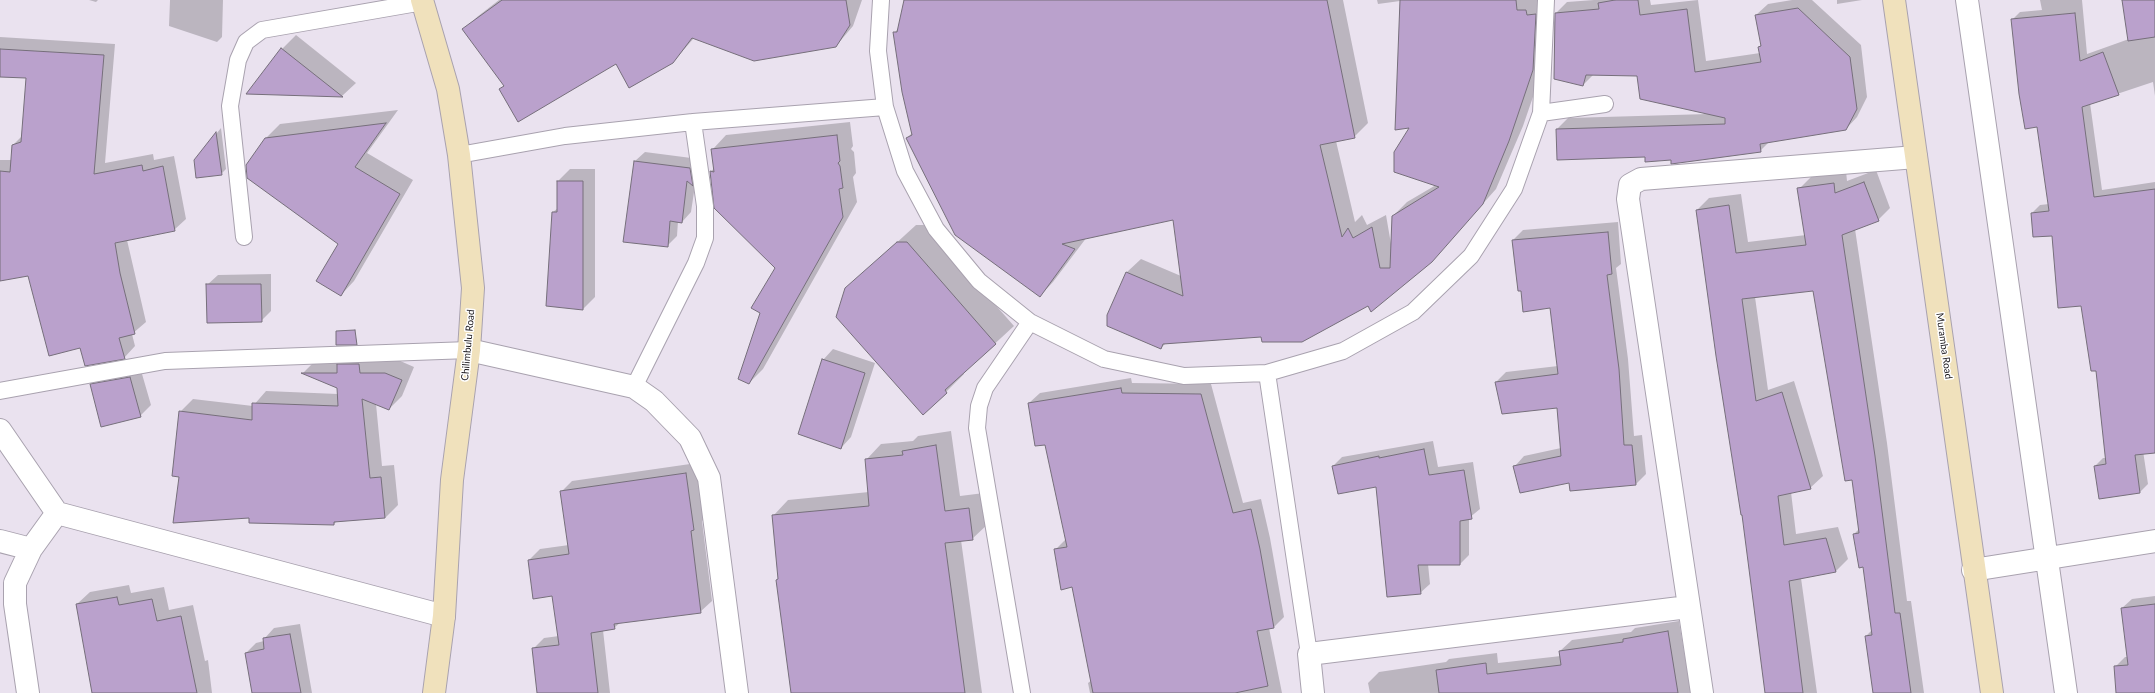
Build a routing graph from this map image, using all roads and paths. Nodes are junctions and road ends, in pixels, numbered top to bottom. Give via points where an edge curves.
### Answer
1 (881, 0) edge
2 (1546, 0) edge
3 (1894, 0) edge
4 (1967, 0) edge
5 (422, 1) edge
6 (1605, 104) dead end
7 (885, 107) junction
8 (1541, 113) junction
9 (693, 122) junction
10 (459, 155) junction
11 (1916, 157) junction
12 (244, 237) dead end
13 (1030, 322) junction
14 (469, 350) junction
15 (1267, 373) junction
16 (634, 387) junction
17 (0, 391) edge
18 (0, 430) edge
19 (57, 513) junction
20 (0, 541) edge
21 (2155, 541) edge
22 (31, 549) junction
23 (2046, 559) junction
24 (1973, 570) junction
25 (1688, 607) junction
26 (444, 616) junction
27 (1309, 654) junction
28 (28, 693) edge
29 (434, 693) edge
30 (737, 693) edge
31 (1022, 693) edge
32 (1313, 693) edge
33 (1702, 693) edge
34 (1992, 693) edge
35 (2066, 693) edge

1 - 7 lane via 878,51
2 - 8 lane
3 - 11 main road, Muramba Road
4 - 23 street
5 - 10 main road, Chilimbulu Road via 448,89
5 - 12 lane via 262,30 246,42 238,60 230,106
6 - 8 lane
7 - 9 lane
7 - 13 lane via 905,171 936,229 979,280
8 - 15 lane via 1514,189 1471,256 1413,312 1343,351
9 - 10 lane via 565,136
9 - 16 lane via 706,206 705,238 696,263
10 - 14 main road, Chilimbulu Road via 473,288
11 - 24 main road, Muramba Road
11 - 25 street via 1641,179 1630,185 1628,199
13 - 15 lane via 1104,359 1184,376
13 - 31 lane via 985,388 979,406 977,428
14 - 16 street
14 - 17 lane via 165,361
14 - 26 main road, Chilimbulu Road via 452,480
15 - 27 lane
16 - 30 street via 654,401 690,438 709,478
18 - 19 street
19 - 22 street
19 - 26 street
20 - 22 street
21 - 23 street
22 - 28 street via 15,582 15,604
23 - 24 street
23 - 35 street
24 - 34 main road, Muramba Road
25 - 27 street
25 - 33 street
26 - 29 main road, Chilimbulu Road
27 - 32 street

